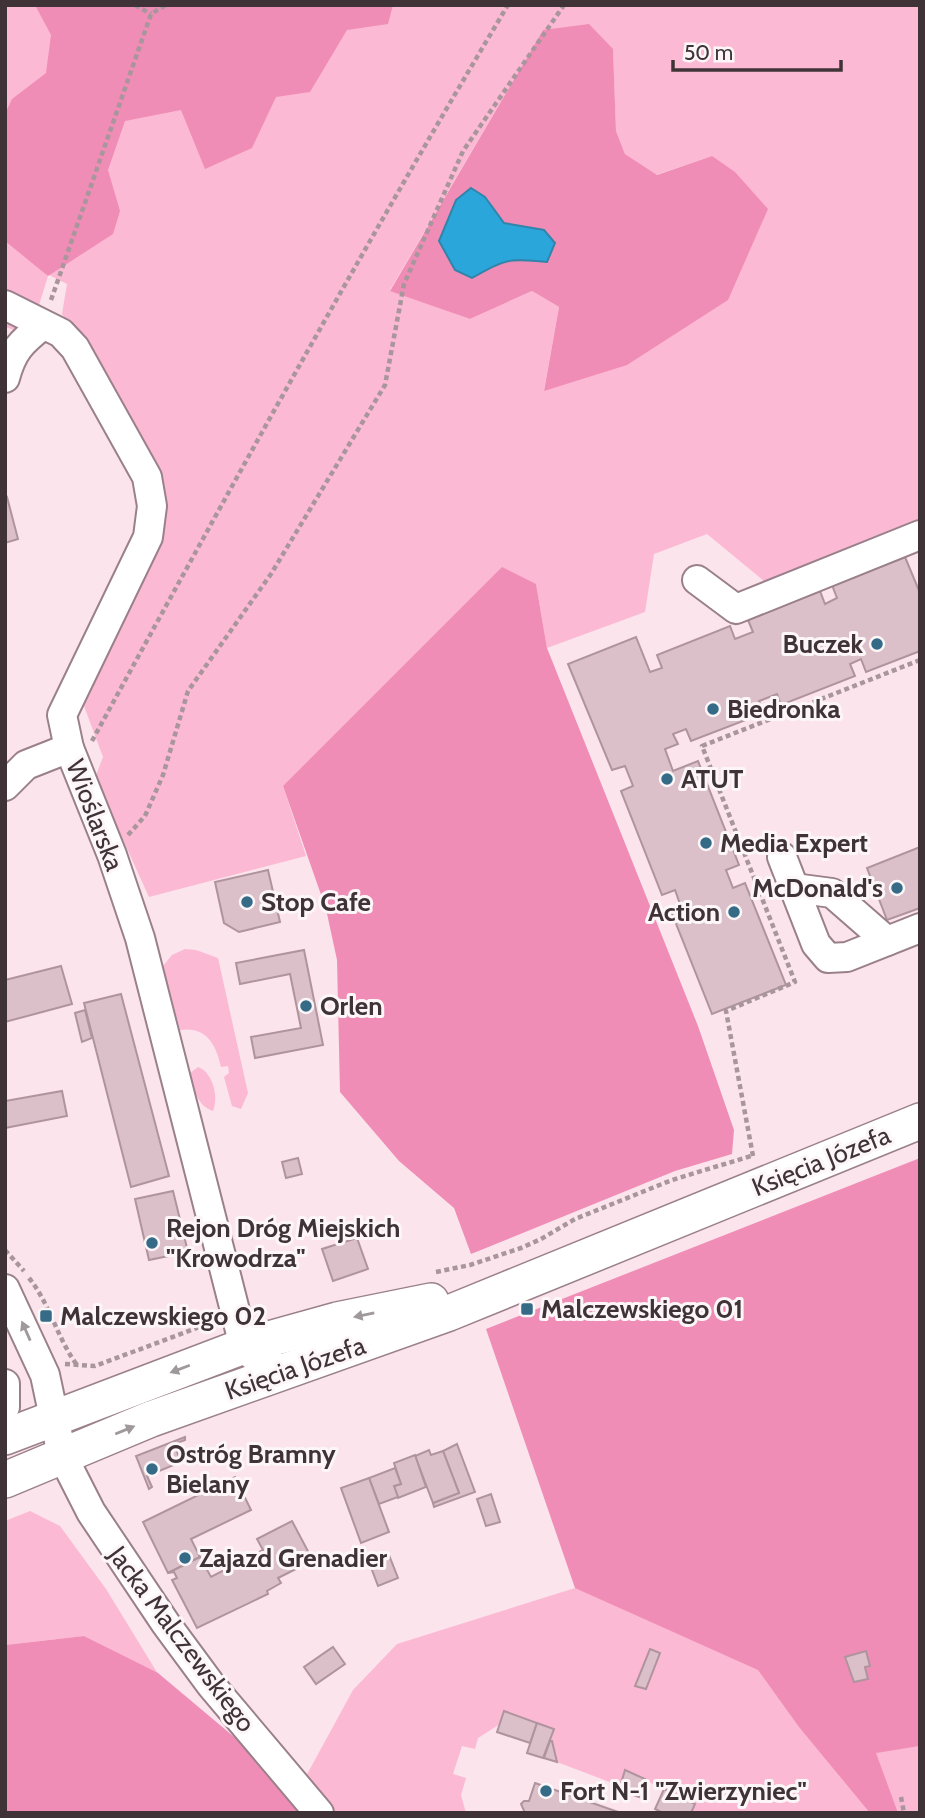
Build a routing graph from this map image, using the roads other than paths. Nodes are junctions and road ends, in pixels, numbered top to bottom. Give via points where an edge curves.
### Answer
1 (5, 305) edge
2 (43, 325) junction
3 (5, 378) edge
4 (920, 535) edge
5 (696, 580) dead end
6 (73, 759) junction
7 (5, 786) edge
8 (782, 857) dead end
9 (920, 928) edge
10 (920, 1121) edge
11 (527, 1280) junction
12 (5, 1289) edge
13 (244, 1346) junction
14 (293, 1370) junction
15 (5, 1384) edge
16 (197, 1402) junction
17 (5, 1407) edge
18 (54, 1418) junction
19 (5, 1437) edge
20 (62, 1455) junction
21 (5, 1480) edge
22 (319, 1813) edge

1 - 2 street, Wioślarska
2 - 3 street via 23,340 10,358
2 - 6 street, Wioślarska via 61,333 75,348 147,477 152,506 148,537 62,715
4 - 5 street via 736,609
6 - 7 street via 26,765
6 - 13 street, Wioślarska via 140,938
8 - 9 street via 799,889 861,940 887,941
10 - 11 main road, Księcia Józefa
11 -> 13 main road, Księcia Józefa via 337,1320
11 - 14 main road, Księcia Józefa
18 -> 12 street via 45,1375
13 - 14 street via 265,1364
13 - 16 street via 232,1373
13 -> 18 main road, Księcia Józefa
14 - 16 main road, Księcia Józefa
15 - 17 street
20 -> 16 main road, Księcia Józefa
18 - 19 main road, Księcia Józefa
18 - 20 street
20 - 21 main road, Księcia Józefa
20 - 22 street, Jacka Malczewskiego via 91,1512 166,1623 211,1685

